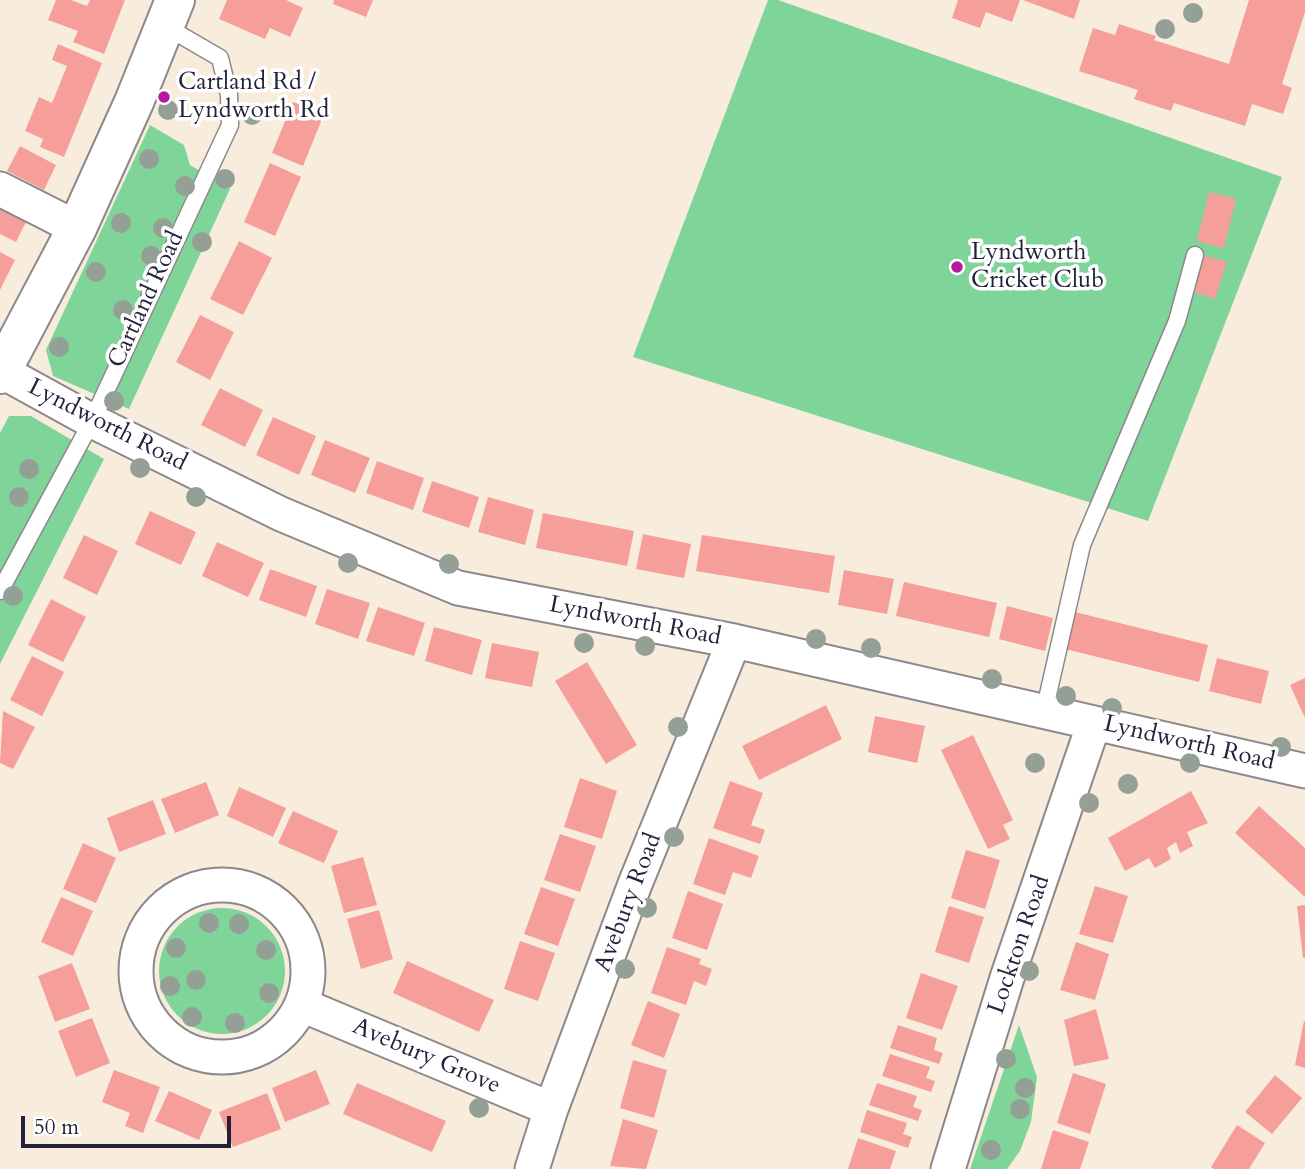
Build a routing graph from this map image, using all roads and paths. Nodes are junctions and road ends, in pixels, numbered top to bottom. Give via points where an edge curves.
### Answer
1 (170, 13) edge
2 (0, 188) edge
3 (77, 228) junction
4 (1195, 255) dead end
5 (1, 372) edge
6 (92, 421) junction
7 (0, 591) edge
8 (734, 641) junction
9 (1044, 712) junction
10 (1094, 723) junction
11 (1305, 771) edge
12 (302, 1006) junction
13 (551, 1109) junction
14 (532, 1169) edge
15 (948, 1169) edge

1 - 3 street, Cartland Road
1 - 6 lane, Cartland Road via 220,58 230,125
2 - 3 street
3 - 5 street, Cartland Road
4 - 9 lane via 1177,321 1082,545
5 - 6 street, Lyndworth Road
6 - 7 lane, Cartland Road
6 - 8 street, Lyndworth Road via 281,514 458,588
8 - 9 street, Lyndworth Road
8 - 13 street, Avebury Road via 635,884
9 - 10 street, Lyndworth Road
10 - 11 street, Lyndworth Road
10 - 15 street, Lockton Road
12 - 12 street via 287,1029 267,1046 241,1056 215,1058 188,1052 165,1038 148,1017 138,992 135,965 141,938 156,915 177,897 201,887 229,884 256,891 279,905 297,926 307,952 309,979
12 - 13 street, Avebury Grove
13 - 14 street, Avebury Road

